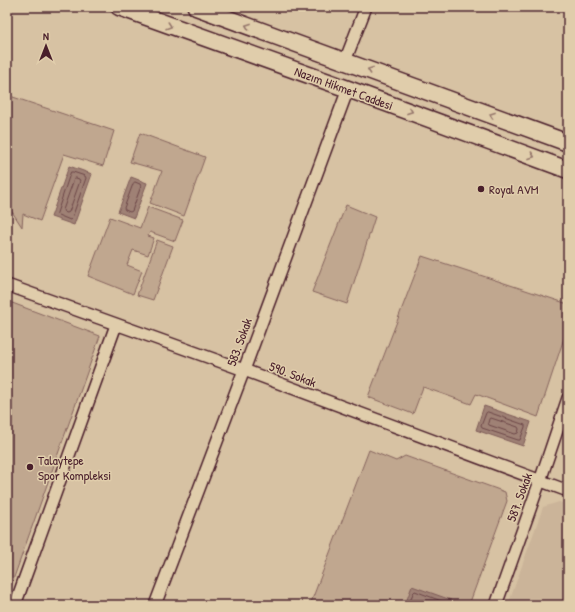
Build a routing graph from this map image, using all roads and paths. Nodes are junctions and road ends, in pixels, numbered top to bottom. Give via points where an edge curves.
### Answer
1 (119, 7) edge
2 (196, 7) edge
3 (366, 7) edge
4 (345, 61) junction
5 (348, 89) junction
6 (568, 143) edge
7 (568, 170) edge
8 (7, 285) edge
9 (116, 325) junction
10 (244, 370) junction
11 (568, 398) edge
12 (540, 481) junction
13 (568, 491) edge
14 (15, 605) edge
15 (155, 605) edge
16 (496, 605) edge

1 -> 5 main road, Nazım Hikmet Caddesi
4 -> 2 main road, Nazım Hikmet Caddesi
3 - 4 street
6 -> 4 main road, Nazım Hikmet Caddesi
5 -> 7 main road, Nazım Hikmet Caddesi
5 - 10 street, 583. Sokak
8 - 9 street, 590. Sokak
9 - 10 street, 590. Sokak
9 - 14 street
10 - 12 street, 590. Sokak
10 - 15 street, 583. Sokak
11 - 12 street, 587. Sokak
12 - 13 street, 590. Sokak
12 - 16 street, 587. Sokak

